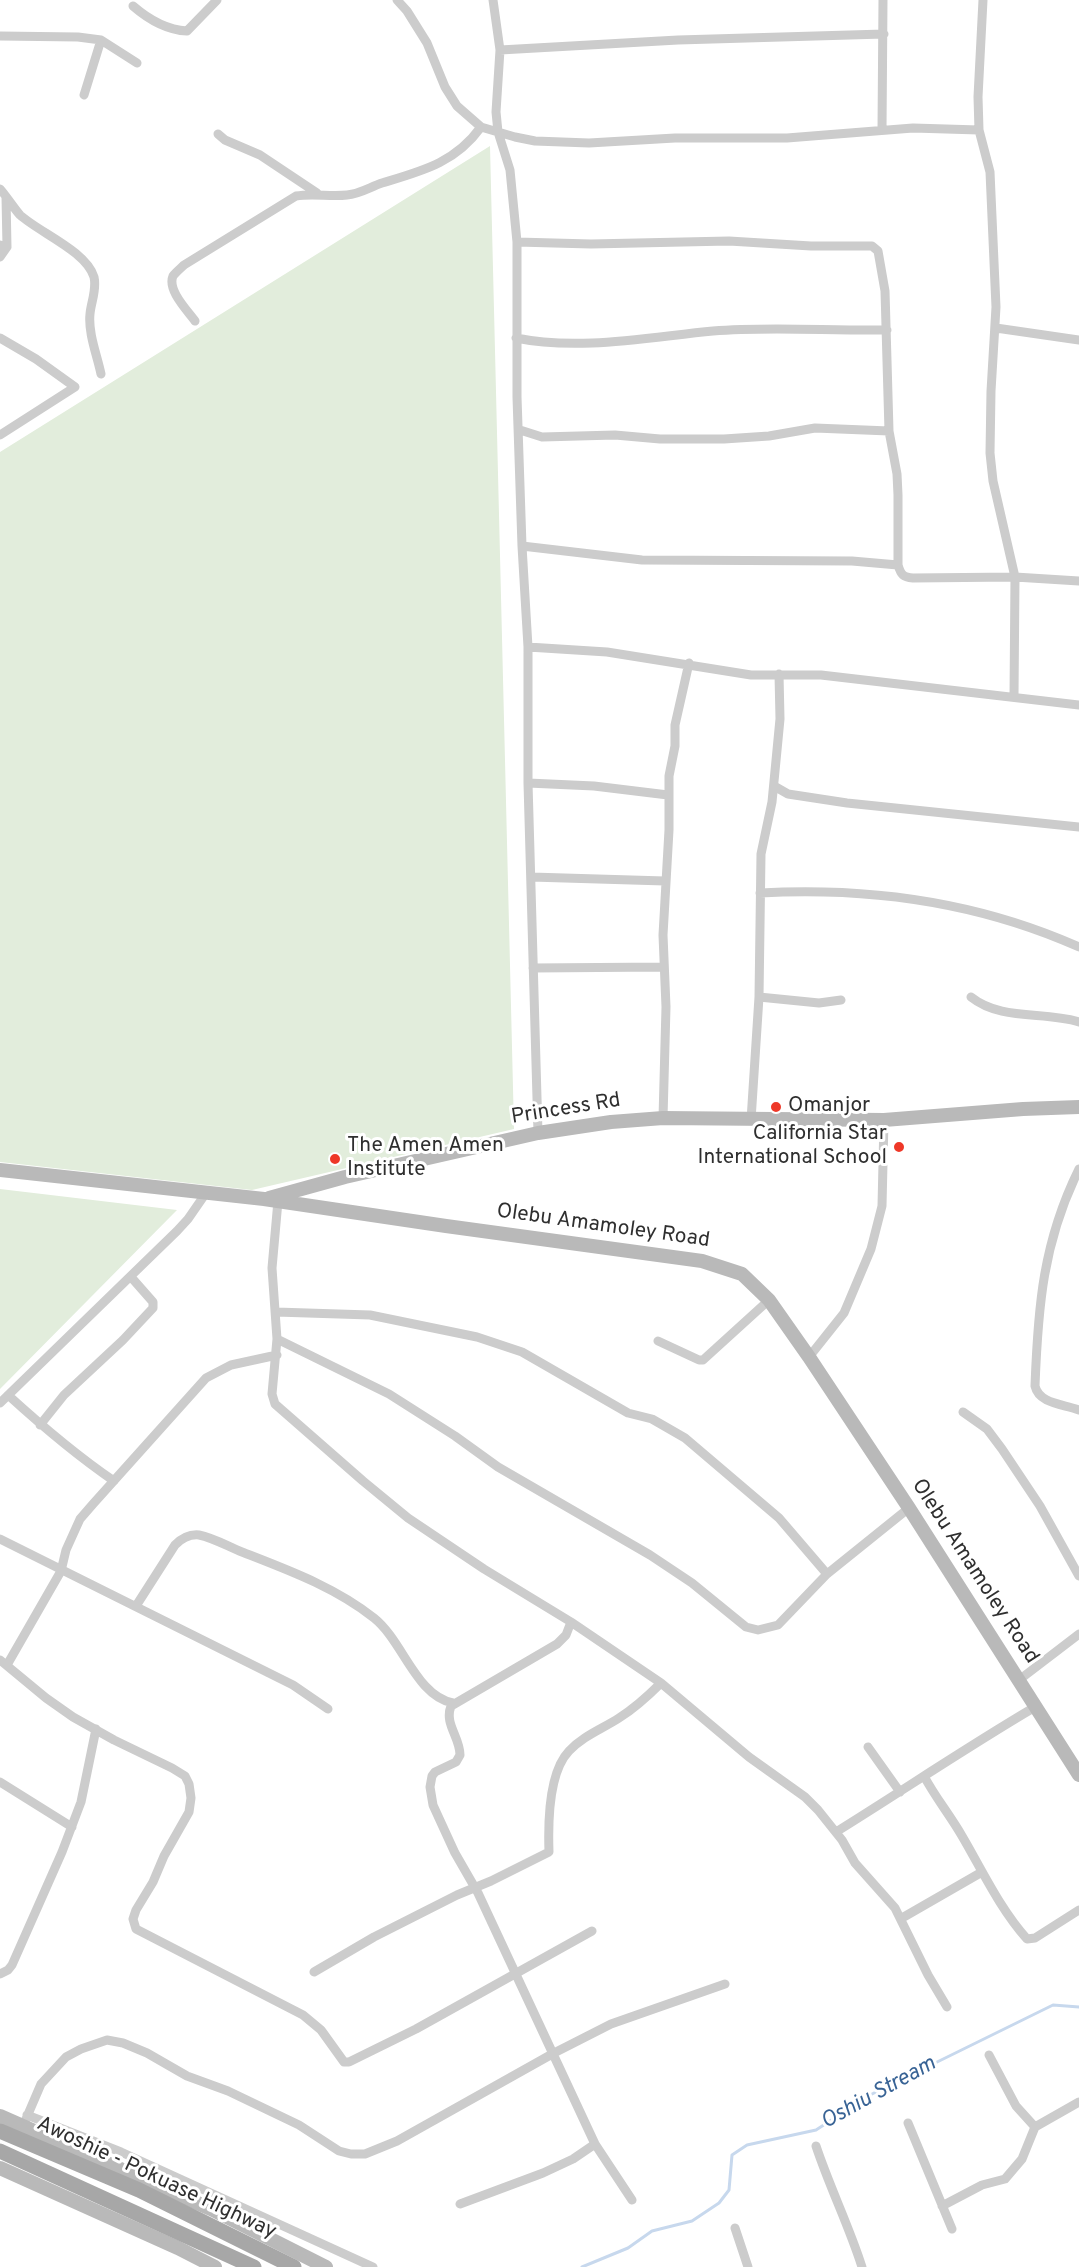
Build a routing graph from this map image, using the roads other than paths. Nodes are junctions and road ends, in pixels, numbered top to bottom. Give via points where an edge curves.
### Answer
1 (217, 0) edge
2 (397, 0) edge
3 (411, 0) edge
4 (493, 0) edge
5 (883, 0) edge
6 (983, 0) edge
7 (133, 6) dead end
8 (407, 11) junction
9 (884, 34) junction
10 (0, 36) edge
11 (101, 40) junction
12 (500, 50) junction
13 (137, 63) dead end
14 (84, 95) dead end
15 (481, 127) junction
16 (882, 130) junction
17 (979, 130) junction
18 (498, 132) junction
19 (218, 134) dead end
20 (3, 193) edge
21 (322, 195) junction
22 (517, 242) junction
23 (4, 246) edge
24 (0, 256) edge
25 (195, 321) dead end
26 (996, 328) junction
27 (887, 330) junction
28 (0, 338) edge
29 (516, 338) junction
30 (1079, 340) edge
31 (101, 374) dead end
32 (519, 430) junction
33 (889, 431) junction
34 (0, 435) edge
35 (522, 546) junction
36 (898, 565) junction
37 (1015, 577) junction
38 (1079, 581) edge
39 (528, 646) junction
40 (689, 663) junction
41 (779, 675) junction
42 (1014, 696) junction
43 (1079, 705) edge
44 (528, 783) junction
45 (774, 786) junction
46 (668, 795) junction
47 (1079, 827) edge
48 (531, 877) junction
49 (665, 881) junction
50 (760, 893) junction
51 (1079, 947) edge
52 (664, 967) junction
53 (533, 968) junction
54 (759, 997) junction
55 (971, 997) dead end
56 (841, 1000) dead end
57 (1079, 1022) edge
58 (1079, 1107) edge
59 (663, 1118) junction
60 (751, 1120) junction
61 (884, 1120) junction
62 (538, 1133) junction
63 (1079, 1168) edge
64 (0, 1170) edge
65 (206, 1193) junction
66 (271, 1200) junction
67 (131, 1277) junction
68 (769, 1300) junction
69 (276, 1312) junction
70 (278, 1339) junction
71 (657, 1341) dead end
72 (277, 1355) junction
73 (810, 1357) junction
74 (8, 1395) junction
75 (0, 1403) edge
76 (1079, 1410) edge
77 (963, 1412) dead end
78 (40, 1425) junction
79 (114, 1481) junction
80 (909, 1508) junction
81 (0, 1539) edge
82 (61, 1571) junction
83 (827, 1574) junction
84 (1079, 1576) edge
85 (136, 1606) junction
86 (571, 1622) junction
87 (1079, 1634) edge
88 (3, 1662) edge
89 (1019, 1680) junction
90 (662, 1683) junction
91 (453, 1703) junction
92 (1035, 1707) junction
93 (328, 1709) dead end
94 (96, 1730) junction
95 (868, 1747) dead end
96 (1076, 1766) edge
97 (924, 1776) junction
98 (0, 1782) edge
99 (900, 1792) junction
100 (72, 1827) junction
101 (836, 1832) junction
102 (982, 1872) junction
103 (475, 1887) junction
104 (1079, 1910) edge
105 (902, 1918) junction
106 (592, 1931) dead end
107 (314, 1972) dead end
108 (516, 1973) junction
109 (0, 1974) edge
110 (725, 1984) dead end
111 (947, 2007) dead end
112 (554, 2053) junction
113 (989, 2055) dead end
114 (1079, 2102) edge
115 (0, 2116) edge
116 (25, 2121) junction
117 (908, 2123) dead end
118 (1035, 2127) junction
119 (0, 2131) edge
120 (62, 2136) junction
121 (595, 2144) junction
122 (816, 2146) dead end
123 (0, 2151) edge
124 (0, 2168) edge
125 (162, 2171) junction
126 (103, 2175) junction
127 (154, 2183) junction
128 (93, 2194) junction
129 (632, 2200) dead end
130 (460, 2204) dead end
131 (942, 2206) junction
132 (735, 2228) dead end
133 (952, 2229) dead end
134 (215, 2267) edge
135 (254, 2267) edge
136 (294, 2267) edge
137 (326, 2267) edge
138 (373, 2267) edge
139 (748, 2267) edge
140 (862, 2267) edge

1 - 7 street via 187,31 151,20
2 - 8 street
3 - 8 street
4 - 12 street
5 - 9 street
6 - 17 street
8 - 15 street via 457,106
9 - 12 street
9 - 16 street
10 - 11 street
11 - 13 street
11 - 14 street
12 - 18 street
15 - 18 street
15 - 21 street via 470,142 436,165 362,192
16 - 17 street
16 - 18 street via 787,138 589,143 535,141
17 - 26 street via 990,172
18 - 22 street via 510,171
19 - 21 street via 260,155
20 - 23 street
20 - 31 street via 19,214 76,254 94,277 90,325
21 - 25 street via 296,196 184,265 173,277 172,285
22 - 27 street via 729,241 872,246 878,252 882,270
22 - 29 street
23 - 24 street
26 - 30 street
26 - 37 street via 990,453
27 - 29 street via 723,331 572,344
27 - 33 street
28 - 34 street via 75,387
29 - 32 street
32 - 33 street via 542,437 615,435 660,439 769,436 815,428
32 - 35 street
33 - 36 street via 897,474
35 - 36 street via 642,561 852,561
35 - 39 street
36 - 37 street via 905,577
37 - 38 street
37 - 42 street
39 - 40 street
39 - 44 street
40 - 41 street via 751,675
40 - 46 street via 675,725
41 - 42 street via 821,675
41 - 45 street
42 - 43 street
44 - 46 street
44 - 48 street
45 - 47 street via 799,796
45 - 50 street via 761,854
46 - 49 street
48 - 49 street
48 - 53 street
49 - 52 street
50 - 51 street via 810,891 935,902 1005,918
50 - 54 street
52 - 53 street
52 - 59 street
53 - 62 street
54 - 56 street via 819,1003
54 - 60 street
55 - 57 street via 981,1005 1005,1011
58 - 61 street, Princess Rd
59 - 60 street, Princess Rd
59 - 62 street, Princess Rd
60 - 61 street, Princess Rd
61 - 73 street via 882,1206 871,1249 844,1313
62 - 66 street, Princess Rd via 345,1177
63 - 76 street via 1046,1257 1035,1386 1039,1396
64 - 65 street, Olebu Amamoley Road
65 - 66 street, Olebu Amamoley Road
65 - 67 street via 188,1220
66 - 68 street, Olebu Amamoley Road via 702,1260 742,1274
66 - 69 street
67 - 74 street
67 - 78 street via 153,1302 153,1308 64,1395
68 - 71 street via 703,1360
68 - 73 street, Olebu Amamoley Road
69 - 70 street
69 - 83 street via 370,1314 477,1337 522,1352 628,1413 652,1419 685,1438 779,1518
70 - 72 street
70 - 83 street via 388,1394 498,1467 650,1555 746,1627 758,1630 778,1625
72 - 79 street via 231,1365 206,1378
72 - 86 street via 272,1394 280,1409 408,1518
73 - 80 street, Olebu Amamoley Road
74 - 75 street
74 - 78 street
77 - 84 street via 987,1429 1002,1449
78 - 79 street
79 - 82 street via 80,1519
80 - 83 street
80 - 89 street, Olebu Amamoley Road
81 - 82 street
82 - 85 street
82 - 88 street
85 - 91 street via 181,1538 199,1535 298,1574 373,1617 395,1639 429,1691
85 - 93 street via 293,1685
86 - 90 street
86 - 91 street via 557,1644
87 - 89 street
88 - 94 street via 46,1698
89 - 92 street, Olebu Amamoley Road
90 - 101 street via 749,1757 805,1797
90 - 103 street via 639,1705 589,1734 567,1752 552,1789 549,1852
91 - 103 street via 449,1720 460,1755 456,1762 435,1772 430,1793 442,1827
92 - 96 street, Olebu Amamoley Road
92 - 97 street
94 - 100 street
94 - 108 street via 180,1772 191,1789 189,1812 136,1910 136,1929 303,2015 321,2030 344,2062 417,2029
95 - 99 street
97 - 99 street
97 - 102 street
98 - 100 street
99 - 101 street
100 - 109 street via 12,1965
101 - 105 street via 855,1863
102 - 104 street via 1027,1939 1035,1938
102 - 105 street
103 - 107 street
103 - 108 street
105 - 111 street
106 - 108 street
108 - 112 street
110 - 112 street via 610,2024
112 - 116 street via 397,2141 365,2154 339,2151 228,2091 107,2040 66,2057 41,2084
112 - 121 street
113 - 118 street via 1016,2106
114 - 118 street
115 - 116 street
116 - 120 street
117 - 131 street
118 - 131 street via 1029,2146 1011,2174
119 - 126 main road, Awoshie - Pokuase Highway
120 - 125 street
120 - 127 street
121 - 129 street
121 - 130 street via 543,2173
122 - 140 street
123 - 128 main road, Awoshie - Pokuase Highway
124 - 134 street
125 - 127 street
125 - 138 street
126 - 128 main road
126 - 136 main road, Awoshie - Pokuase Highway
127 - 137 street
128 - 135 main road, Awoshie - Pokuase Highway
131 - 133 street
132 - 139 street

